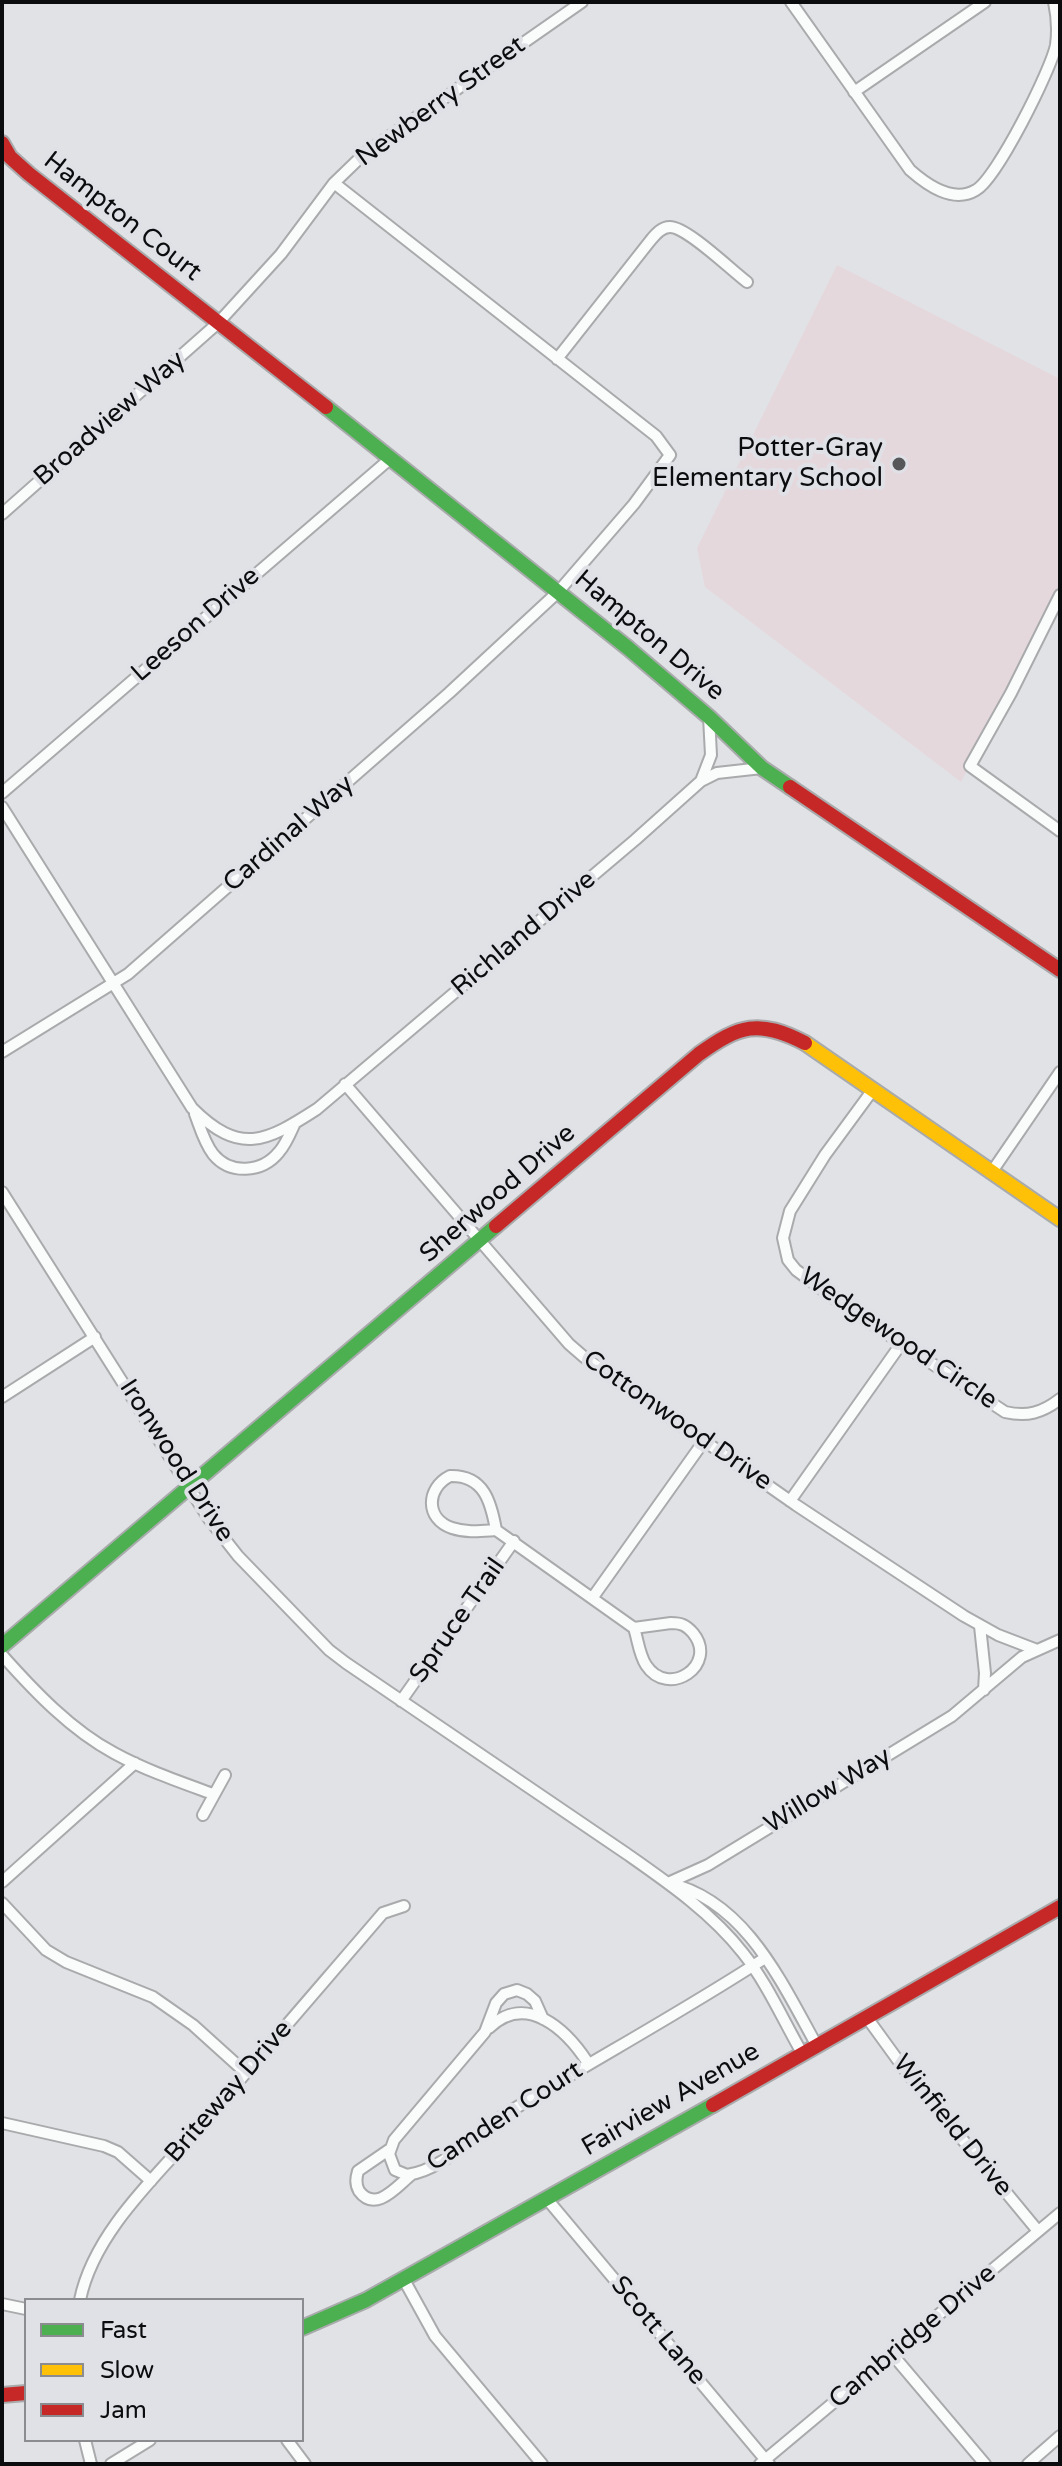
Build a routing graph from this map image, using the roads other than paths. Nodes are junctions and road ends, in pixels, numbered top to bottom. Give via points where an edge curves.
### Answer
1 (582, 2) edge
2 (791, 2) edge
3 (985, 2) edge
4 (1054, 2) edge
5 (564, 7) edge
6 (854, 92) junction
7 (2, 143) edge
8 (334, 183) junction
9 (747, 282) dead end
10 (218, 323) junction
11 (557, 359) junction
12 (391, 458) junction
13 (2, 514) edge
14 (558, 592) junction
15 (1060, 595) edge
16 (709, 717) junction
17 (762, 768) junction
18 (701, 781) junction
19 (2, 793) edge
20 (2, 807) edge
21 (1060, 831) edge
22 (1060, 970) edge
23 (113, 985) junction
24 (2, 1052) edge
25 (1060, 1072) edge
26 (345, 1084) junction
27 (872, 1091) junction
28 (194, 1110) junction
29 (295, 1123) junction
30 (991, 1173) junction
31 (2, 1192) edge
32 (1060, 1219) edge
33 (480, 1242) junction
34 (95, 1337) junction
35 (901, 1344) junction
36 (2, 1397) edge
37 (1060, 1399) edge
38 (704, 1441) junction
39 (187, 1486) junction
40 (790, 1501) junction
41 (496, 1530) junction
42 (514, 1541) junction
43 (593, 1597) junction
44 (980, 1626) junction
45 (634, 1628) junction
46 (1060, 1640) edge
47 (2, 1646) edge
48 (1037, 1650) junction
49 (2, 1655) edge
50 (984, 1690) junction
51 (401, 1701) junction
52 (135, 1763) junction
53 (225, 1775) dead end
54 (213, 1794) junction
55 (203, 1815) dead end
56 (2, 1882) edge
57 (668, 1883) junction
58 (2, 1903) edge
59 (404, 1906) dead end
60 (1060, 1907) edge
61 (765, 1958) junction
62 (753, 1966) junction
63 (543, 2019) junction
64 (868, 2019) junction
65 (485, 2032) junction
66 (817, 2046) junction
67 (802, 2053) junction
68 (588, 2063) junction
69 (245, 2072) junction
70 (2, 2123) edge
71 (390, 2149) junction
72 (411, 2175) junction
73 (151, 2181) junction
74 (547, 2199) junction
75 (1060, 2213) edge
76 (1038, 2231) junction
77 (403, 2278) junction
78 (80, 2298) edge
79 (2, 2304) edge
80 (24, 2309) edge
81 (304, 2327) edge
82 (892, 2354) junction
83 (24, 2393) edge
84 (2, 2395) edge
85 (1060, 2436) edge
86 (86, 2442) edge
87 (147, 2442) edge
88 (288, 2442) edge
89 (765, 2463) edge
90 (91, 2464) edge
91 (111, 2464) edge
92 (305, 2464) edge
93 (542, 2464) edge
94 (985, 2464) edge
95 (1028, 2464) edge

1 - 5 street, Newberry Street
2 - 6 street
3 - 6 street
4 - 6 street via 1053,56 999,162 976,191 954,195 920,179
5 - 8 street, Newberry Street via 364,154
7 - 10 street, Hampton Court via 29,174
8 - 10 street, Newberry Street via 281,254
8 - 11 street
9 - 11 street via 683,232 663,228
10 - 12 street, Hampton Drive
10 - 13 street, Broadview Way
11 - 14 street, Cardinal Way via 671,453
12 - 14 street, Hampton Drive
12 - 19 street, Leeson Drive
14 - 16 street, Hampton Drive
14 - 23 street, Cardinal Way
15 - 21 street via 970,766
16 - 17 street, Hampton Drive
16 - 18 street via 711,755
17 - 18 street, Richland Drive via 717,773
17 - 22 street, Hampton Drive
18 - 26 street, Richland Drive
20 - 23 street
23 - 24 street, Cardinal Way
23 - 28 street
25 - 30 street
26 - 29 street, Richland Drive
26 - 33 street, Cottonwood Drive
27 - 30 street, Sherwood Drive
27 - 33 street, Sherwood Drive via 803,1042 766,1026 737,1029 699,1054
27 - 35 street, Wedgewood Circle via 790,1211 783,1244 796,1270
28 - 29 street via 230,1136 259,1139
28 - 29 street via 214,1154 240,1169 258,1167 279,1153
30 - 32 street, Sherwood Drive
31 - 34 street, Ironwood Drive
33 - 38 street, Cottonwood Drive via 569,1344
33 - 39 street, Sherwood Drive
34 - 36 street
34 - 39 street, Ironwood Drive
35 - 37 street, Wedgewood Circle via 1005,1412 1037,1413
35 - 40 street
38 - 40 street, Cottonwood Drive
38 - 43 street
39 - 47 street, Sherwood Drive
39 - 51 street, Ironwood Drive via 238,1556 329,1650
40 - 44 street, Cottonwood Drive
41 - 41 street via 487,1494 477,1483 450,1476 435,1488 432,1510 445,1525 468,1532
41 - 42 street
42 - 43 street
42 - 51 street, Spruce Trail
43 - 45 street
44 - 48 street, Cottonwood Drive
44 - 50 street
45 - 45 street via 643,1659 655,1675 678,1680 697,1665 700,1646 684,1625
46 - 48 street, Willow Way
48 - 50 street, Willow Way
49 - 52 street via 73,1724
50 - 57 street, Willow Way via 952,1716 708,1865
51 - 57 street, Ironwood Drive
52 - 54 street
52 - 56 street
53 - 54 street
54 - 55 street
57 - 61 street, Ironwood Drive via 702,1894 723,1909
57 - 62 street, Ironwood Drive via 719,1927
58 - 69 street via 46,1950 153,1997
59 - 69 street, Briteway Drive via 383,1913
60 - 64 street, Fairview Avenue
61 - 62 street, Camden Court
61 - 66 street, Ironwood Drive
62 - 67 street, Ironwood Drive
62 - 68 street, Camden Court
63 - 65 street via 515,2012
63 - 65 street, Camden Court via 530,1996 510,1991 496,2003
63 - 68 street
64 - 66 street, Fairview Avenue
64 - 76 street, Winfield Drive
65 - 71 street, Camden Court
66 - 67 street, Fairview Avenue
67 - 74 street, Fairview Avenue
68 - 72 street, Camden Court
69 - 73 street, Briteway Drive
70 - 73 street via 104,2146
71 - 72 street, Camden Court via 392,2167
71 - 72 street via 358,2171 361,2192 370,2199 383,2198
73 - 78 street, Briteway Drive via 100,2247
74 - 77 street, Fairview Avenue
74 - 89 street, Scott Lane
75 - 76 street, Cambridge Drive
76 - 82 street, Cambridge Drive
77 - 81 street, Fairview Avenue
77 - 93 street via 435,2336
79 - 80 street
82 - 89 street, Cambridge Drive
82 - 94 street
83 - 84 street
85 - 95 street
86 - 90 street
87 - 91 street
88 - 92 street

